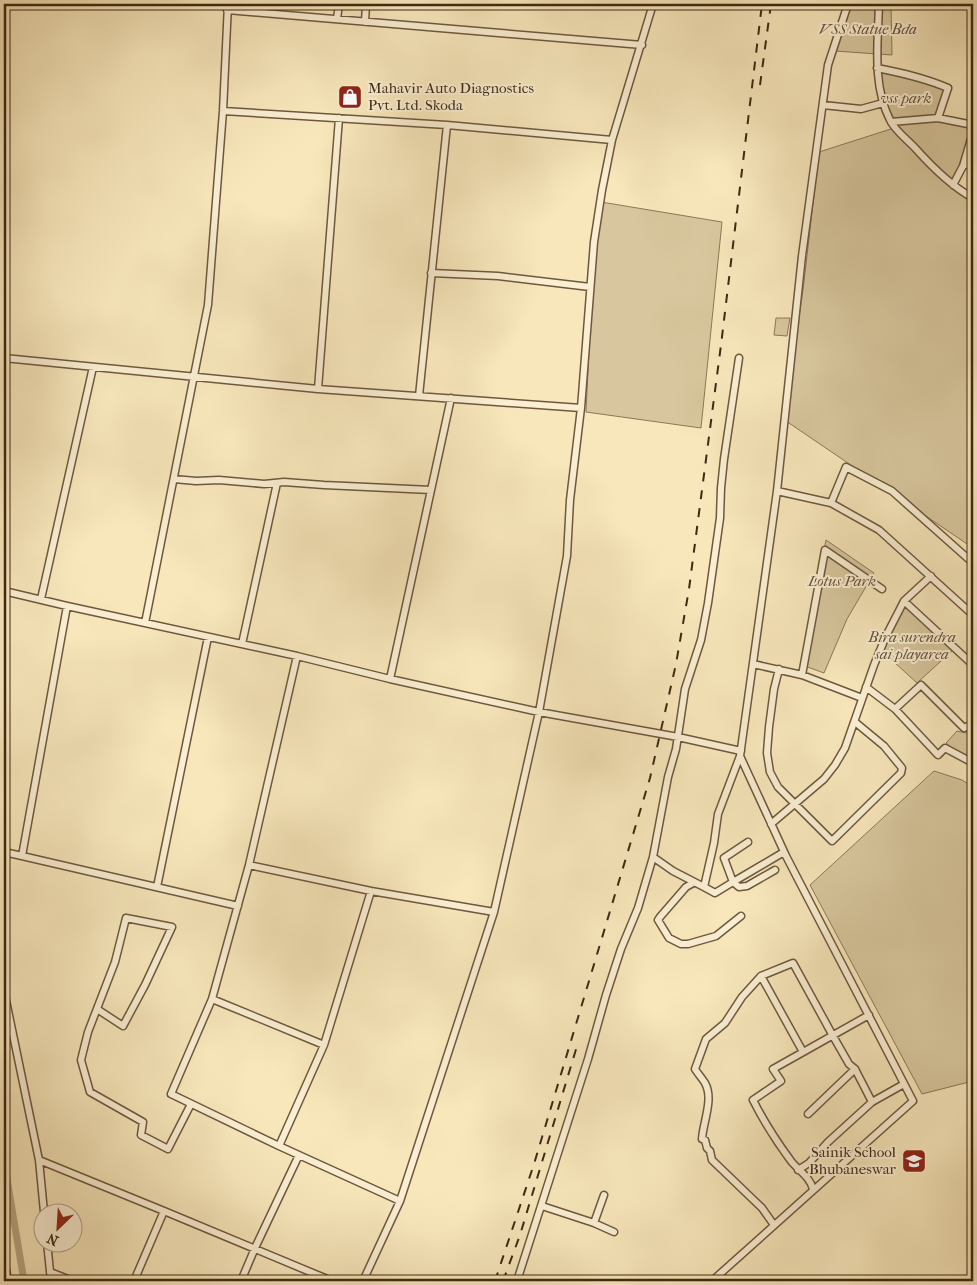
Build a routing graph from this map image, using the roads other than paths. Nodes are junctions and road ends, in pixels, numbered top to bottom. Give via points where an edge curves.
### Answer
1 (338, 4) edge
2 (366, 4) edge
3 (653, 4) edge
4 (848, 4) edge
5 (879, 4) edge
6 (228, 7) edge
7 (337, 19) junction
8 (365, 22) junction
9 (642, 45) junction
10 (877, 68) junction
11 (883, 103) junction
12 (823, 105) junction
13 (223, 111) junction
14 (339, 118) junction
15 (938, 118) junction
16 (891, 122) junction
17 (973, 125) edge
18 (447, 126) junction
19 (973, 132) edge
20 (612, 140) junction
21 (973, 165) edge
22 (963, 166) junction
23 (953, 185) junction
24 (973, 198) edge
25 (431, 273) junction
26 (590, 287) junction
27 (4, 358) edge
28 (739, 358) dead end
29 (93, 367) junction
30 (194, 376) junction
31 (318, 389) junction
32 (419, 396) junction
33 (451, 398) junction
34 (581, 408) junction
35 (174, 479) junction
36 (277, 483) junction
37 (431, 490) junction
38 (777, 491) junction
39 (831, 503) junction
40 (973, 563) edge
41 (931, 576) junction
42 (882, 589) dead end
43 (4, 591) edge
44 (42, 599) junction
45 (904, 601) junction
46 (67, 606) junction
47 (973, 615) edge
48 (145, 623) junction
49 (208, 636) junction
50 (242, 644) junction
51 (297, 656) junction
52 (753, 664) junction
53 (973, 665) edge
54 (780, 669) junction
55 (802, 675) junction
56 (390, 680) junction
57 (866, 687) junction
58 (862, 698) junction
59 (895, 709) junction
60 (539, 712) junction
61 (973, 720) edge
62 (855, 722) junction
63 (678, 737) junction
64 (741, 754) junction
65 (973, 763) edge
66 (796, 804) junction
67 (771, 824) junction
68 (748, 842) dead end
69 (4, 852) edge
70 (784, 852) junction
71 (22, 856) junction
72 (653, 857) junction
73 (711, 857) junction
74 (724, 858) junction
75 (249, 865) junction
76 (775, 870) dead end
77 (733, 882) junction
78 (693, 883) junction
79 (157, 887) junction
80 (704, 887) junction
81 (371, 891) junction
82 (238, 906) junction
83 (494, 912) junction
84 (741, 916) dead end
85 (760, 976) junction
86 (4, 991) edge
87 (212, 999) junction
88 (97, 1010) junction
89 (869, 1015) junction
90 (833, 1036) junction
91 (324, 1045) junction
92 (803, 1052) junction
93 (855, 1069) junction
94 (904, 1084) junction
95 (872, 1102) junction
96 (191, 1104) junction
97 (808, 1114) dead end
98 (279, 1146) junction
99 (299, 1154) junction
100 (39, 1160) junction
101 (798, 1170) junction
102 (813, 1189) junction
103 (604, 1195) dead end
104 (400, 1201) junction
105 (43, 1202) edge
106 (542, 1206) junction
107 (164, 1211) junction
108 (594, 1222) junction
109 (774, 1224) junction
110 (614, 1232) dead end
111 (255, 1248) junction
112 (48, 1252) edge
113 (4, 1259) edge
114 (50, 1272) junction
115 (8, 1281) edge
116 (50, 1281) edge
117 (73, 1281) edge
118 (134, 1281) edge
119 (241, 1281) edge
120 (332, 1281) edge
121 (364, 1281) edge
122 (517, 1281) edge
123 (712, 1281) edge

1 - 7 street
2 - 8 street
3 - 9 street
4 - 12 street via 828,65
5 - 10 street
6 - 7 street
6 - 13 street
7 - 8 street
8 - 9 street
9 - 20 street
10 - 11 street
10 - 15 street via 908,74 948,88
11 - 12 street via 861,109
11 - 16 street
12 - 38 street via 802,256
13 - 14 street
13 - 30 street via 208,304
14 - 18 street
14 - 31 street
15 - 16 street
15 - 17 street
16 - 23 street
18 - 20 street
18 - 25 street
19 - 22 street
20 - 26 street via 594,242
21 - 22 street
22 - 23 street
23 - 24 street
25 - 26 street via 498,276
25 - 32 street
26 - 34 street
27 - 29 street
28 - 63 street via 708,603 701,640 685,689
29 - 30 street
29 - 44 street
30 - 31 street
30 - 35 street
31 - 32 street
32 - 33 street
33 - 34 street
33 - 37 street
34 - 60 street via 566,556
35 - 36 street
35 - 48 street
36 - 37 street
36 - 50 street
37 - 56 street
38 - 39 street
38 - 52 street
39 - 40 street via 846,467 892,491
39 - 41 street via 879,530
41 - 45 street
41 - 47 street
42 - 55 street via 825,550
43 - 44 street
44 - 46 street
45 - 53 street
45 - 57 street
46 - 48 street
46 - 71 street
48 - 49 street
49 - 50 street
49 - 79 street
50 - 51 street
51 - 56 street
51 - 75 street
52 - 54 street
52 - 64 street
54 - 55 street
54 - 66 street via 774,689 767,753 770,772 778,787
55 - 58 street
56 - 60 street
57 - 58 street
57 - 59 street
58 - 62 street
59 - 61 street via 921,685 964,728
59 - 65 street via 938,755 945,748
60 - 63 street
60 - 83 street
62 - 66 street via 835,765
62 - 66 street via 884,746 902,768 901,773 832,841
63 - 64 street
63 - 72 street
64 - 67 street
64 - 73 street via 718,814
66 - 67 street
67 - 70 street
68 - 74 street
69 - 71 street
70 - 77 street
70 - 89 street
71 - 79 street
72 - 78 street
72 - 106 street via 606,994
73 - 74 street
73 - 80 street
74 - 77 street
75 - 81 street
75 - 82 street
76 - 77 street via 747,886 739,887
77 - 80 street via 715,893
78 - 80 street
78 - 84 street via 658,920 669,938 681,944 707,939 716,936
79 - 82 street
81 - 83 street
81 - 91 street
82 - 87 street
83 - 104 street
85 - 90 street via 793,963
85 - 92 street
85 - 109 street via 725,1023 706,1040 695,1069 707,1092 702,1139 712,1160 762,1208
86 - 100 street
87 - 91 street
87 - 96 street via 171,1094
88 - 88 street via 115,962 126,918 172,927 123,1026
88 - 96 street via 81,1060 90,1092 142,1122 141,1135 168,1149
89 - 90 street
89 - 94 street
90 - 92 street
90 - 93 street
91 - 98 street
92 - 101 street via 773,1069 781,1081 753,1100
93 - 95 street
93 - 97 street
94 - 95 street
94 - 102 street via 913,1101
95 - 101 street
96 - 98 street
98 - 99 street
99 - 104 street
99 - 111 street
100 - 105 street
100 - 107 street
101 - 102 street via 811,1182
102 - 109 street
103 - 108 street
104 - 121 street
106 - 108 street
106 - 122 street
107 - 111 street
107 - 118 street
108 - 110 street
109 - 123 street
111 - 119 street
111 - 120 street
112 - 114 street
113 - 115 street
114 - 116 street
114 - 117 street

